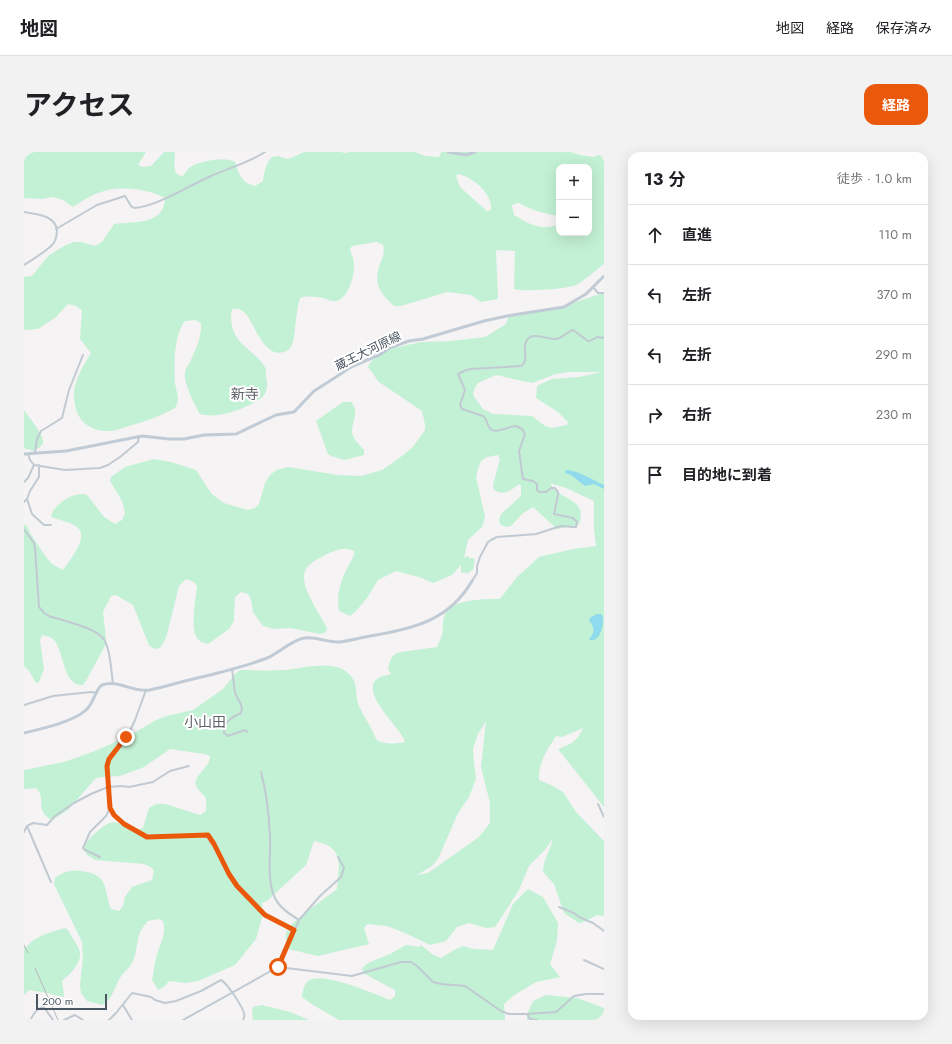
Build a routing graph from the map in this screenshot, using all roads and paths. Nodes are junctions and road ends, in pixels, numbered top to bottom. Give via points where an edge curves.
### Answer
1 (265, 152) edge
2 (448, 152) edge
3 (475, 152) edge
4 (24, 212) edge
5 (56, 229) junction
6 (24, 265) edge
7 (604, 276) edge
8 (592, 287) junction
9 (604, 293) edge
10 (604, 338) edge
11 (82, 355) dead end
12 (139, 436) junction
13 (35, 453) junction
14 (24, 454) edge
15 (28, 454) junction
16 (33, 464) junction
17 (39, 465) junction
18 (24, 482) edge
19 (27, 499) junction
20 (24, 502) edge
21 (51, 525) dead end
22 (24, 529) edge
23 (472, 581) joint
24 (232, 670) junction
25 (113, 684) junction
26 (146, 690) junction
27 (97, 693) junction
28 (24, 705) edge
29 (247, 732) dead end
30 (24, 733) edge
31 (189, 766) dead end
32 (261, 772) dead end
33 (108, 787) junction
34 (598, 804) dead end
35 (110, 808) junction
36 (604, 817) edge
37 (27, 826) junction
38 (24, 832) edge
39 (100, 856) dead end
40 (338, 857) dead end
41 (51, 882) dead end
42 (559, 907) dead end
43 (299, 920) junction
44 (294, 930) junction
45 (604, 930) edge
46 (584, 960) dead end
47 (278, 967) junction
48 (604, 969) edge
49 (232, 993) junction
50 (604, 994) edge
51 (123, 1005) junction
52 (527, 1014) junction
53 (30, 1020) edge
54 (53, 1020) edge
55 (64, 1020) edge
56 (83, 1020) edge
57 (109, 1020) edge
58 (132, 1020) edge
59 (183, 1020) edge
60 (243, 1020) edge
61 (537, 1020) edge

1 - 5 street via 153,203 134,208 125,196 97,205
2 - 3 main road via 466,155
4 - 5 street via 47,217
5 - 6 street via 53,243
7 - 8 main road, 蔵王大河原線
8 - 9 street
8 - 12 main road, 蔵王大河原線 via 582,297 564,307 507,316 389,348 351,367 314,391 294,412 276,415 236,434 204,435 184,439
10 - 23 street via 597,337 590,341 573,330 555,339 533,336 526,342 526,360 521,366 470,369 458,374 465,390 460,408 485,418 492,430 516,426 522,429 524,434 519,451 523,479 535,482 539,492 555,488 558,495 554,514 573,518 577,522 574,527 561,526 536,534 497,537 491,540 480,557 477,573
11 - 13 street via 62,418 41,431
12 - 13 main road, 蔵王大河原線 via 77,449
12 - 17 street via 138,442 130,450 104,467 65,470
13 - 15 main road, 蔵王大河原線
14 - 15 main road, 蔵王大河原線
15 - 16 street
16 - 17 street
16 - 18 street
17 - 19 street via 40,477
19 - 20 street
19 - 21 street via 32,514 44,525
22 - 25 street via 35,548 39,607 49,616 100,634 108,649
23 - 24 main road via 453,605 437,617 418,626 340,642 304,638 267,658
24 - 26 main road
24 - 29 street via 236,695 242,704 242,710 228,721 224,733 228,736 244,730
25 - 26 main road
25 - 27 main road via 100,686
26 - 33 street via 136,720 108,763
27 - 28 street via 53,696
27 - 30 main road via 86,710 79,715 55,725
31 - 33 street via 170,771 153,782 129,787
32 - 43 street via 269,814 270,878 274,895 283,909
33 - 35 street
33 - 37 street via 74,803 46,825 33,823
34 - 36 street
35 - 39 street via 106,816 90,832 83,848
35 - 44 street via 124,824 147,837 208,835 237,886 265,915
37 - 38 street
37 - 41 street
40 - 43 street via 344,868 341,878 320,896
42 - 45 street
43 - 44 street
44 - 47 street
46 - 48 street
47 - 49 street
47 - 52 street via 352,976 401,962 411,962 433,982 465,986 501,1012
49 - 51 street via 221,980 201,991 165,1003 132,993
49 - 59 street
49 - 60 street via 244,1014
50 - 52 street via 578,994 556,1012
51 - 57 street
51 - 58 street
52 - 61 street via 530,1019
53 - 54 street via 43,1006
55 - 56 street via 75,1016

